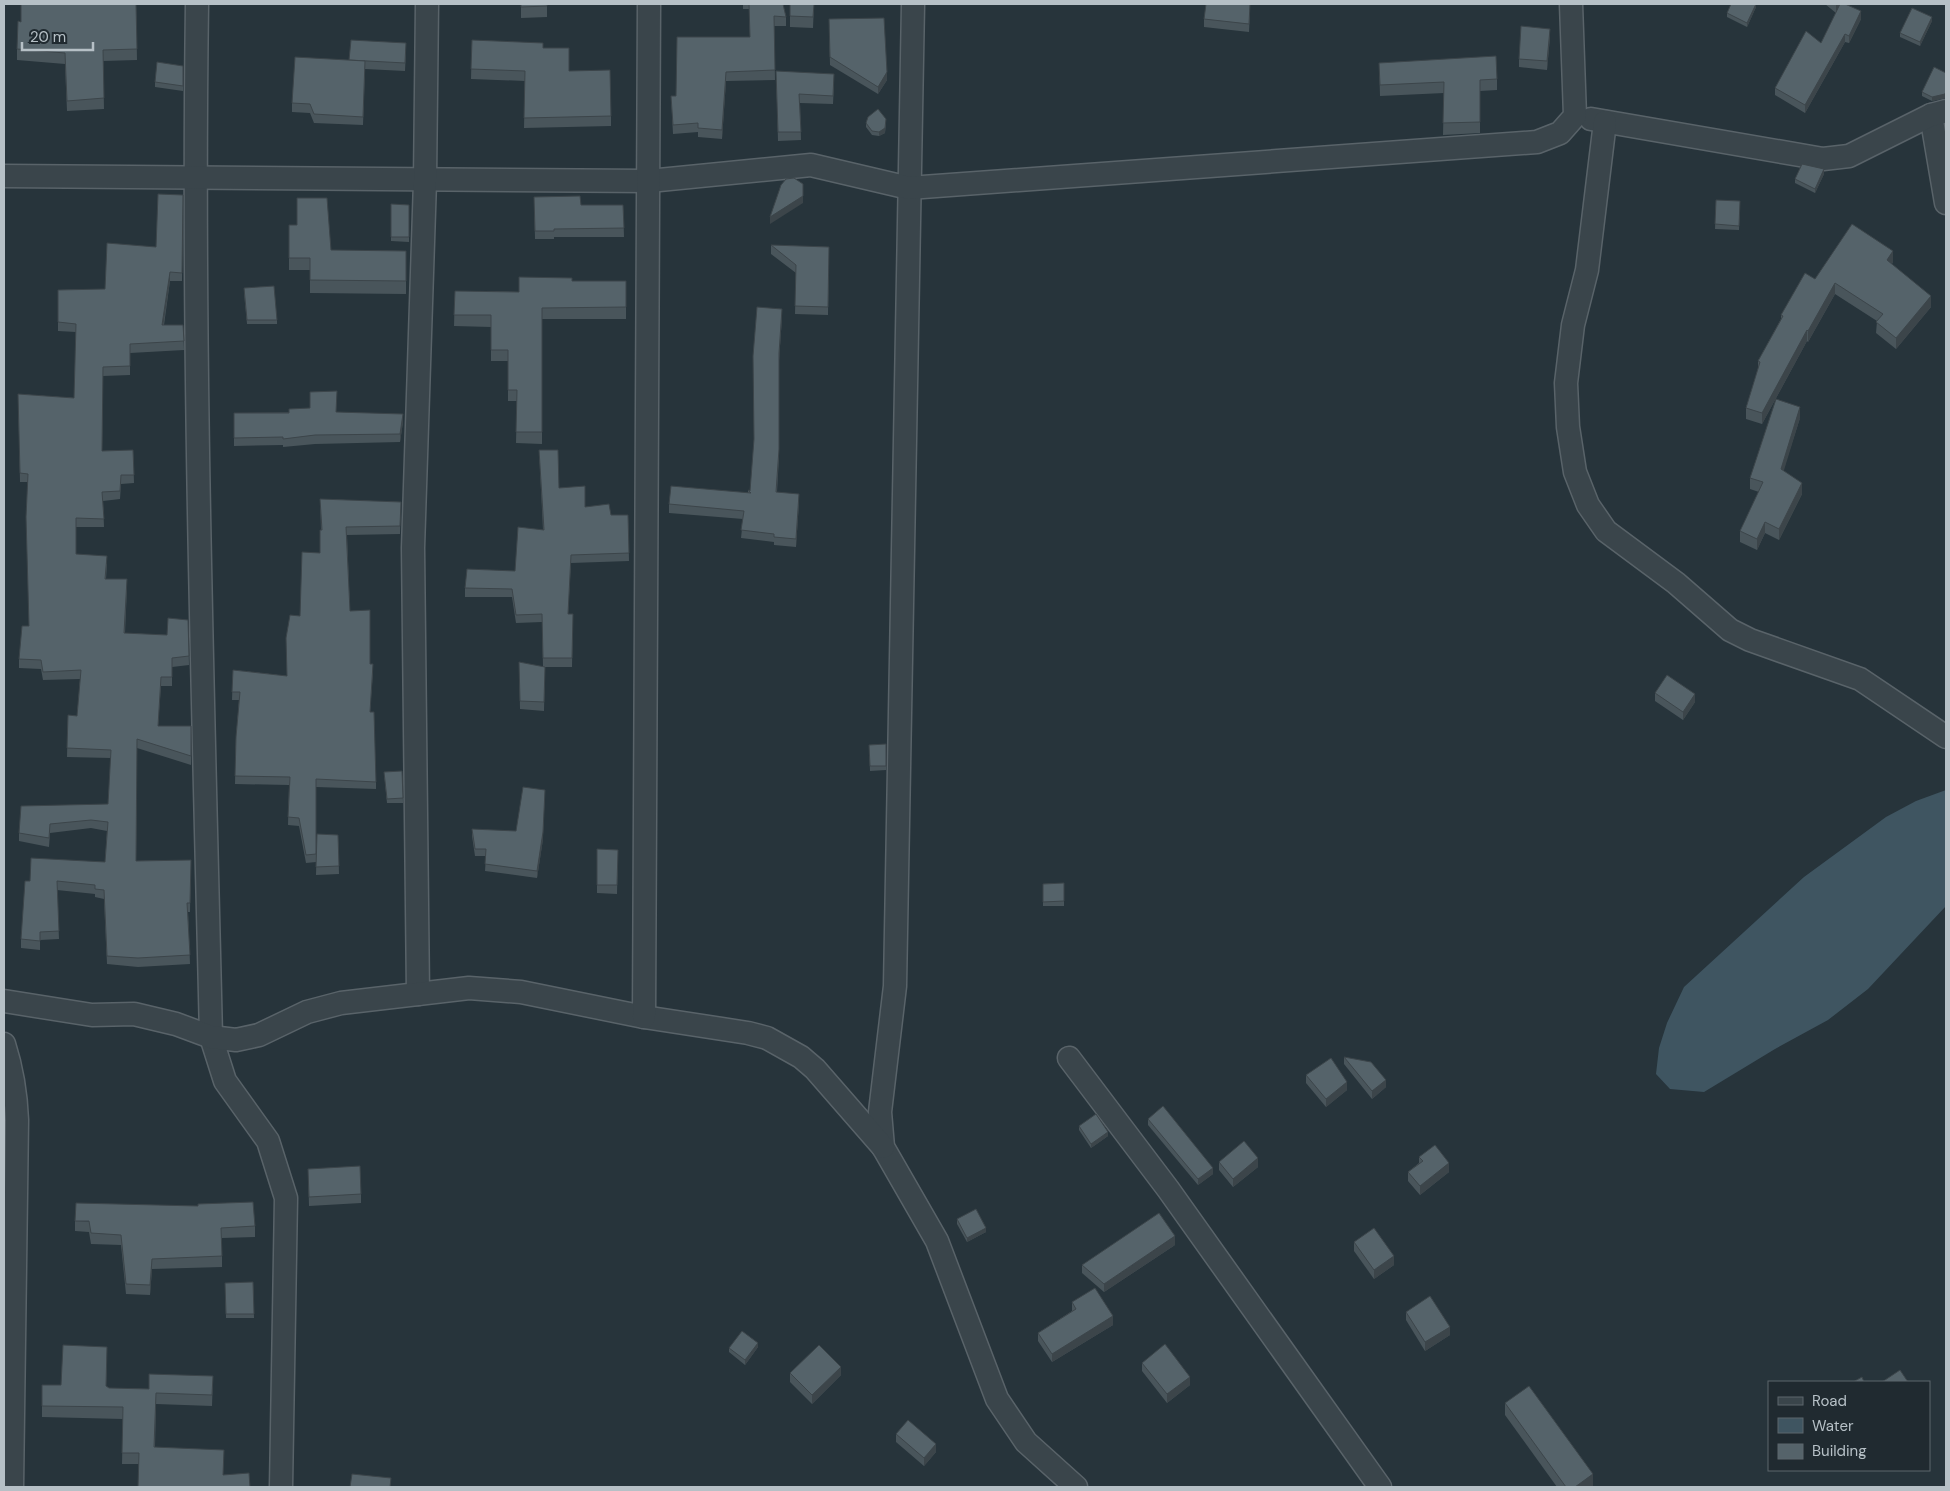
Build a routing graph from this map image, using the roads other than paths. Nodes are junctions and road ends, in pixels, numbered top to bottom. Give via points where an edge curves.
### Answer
1 (197, 4) edge
2 (427, 4) edge
3 (649, 4) edge
4 (913, 4) edge
5 (1571, 4) edge
6 (1939, 113) edge
7 (1575, 116) junction
8 (1605, 122) junction
9 (4, 176) edge
10 (195, 177) junction
11 (425, 181) junction
12 (649, 181) junction
13 (909, 188) junction
14 (1946, 203) edge
15 (1946, 737) edge
16 (418, 994) junction
17 (4, 1001) edge
18 (644, 1017) junction
19 (212, 1037) junction
20 (4, 1044) edge
21 (1068, 1058) dead end
22 (883, 1147) junction
23 (12, 1487) edge
24 (281, 1487) edge
25 (1076, 1487) edge
26 (1380, 1487) edge

1 - 10 street
2 - 11 street
3 - 12 street
4 - 13 street
5 - 7 street
6 - 8 street via 1849,156 1823,159
6 - 14 street
7 - 8 street
7 - 13 street via 1560,132 1537,142
8 - 15 street via 1586,270 1573,325 1566,383 1575,472 1588,505 1606,531 1676,583 1730,630 1860,679
9 - 10 street
10 - 11 street
10 - 19 street via 198,503
11 - 12 street
11 - 16 street via 413,548
12 - 13 street via 811,164
12 - 18 street
13 - 22 street via 895,986 880,1112
16 - 18 street via 469,988 495,989
16 - 19 street via 324,1007 248,1038
17 - 19 street via 92,1014 134,1014
18 - 22 street via 748,1033 784,1046 815,1069
19 - 24 street via 225,1082 268,1141 286,1198
20 - 23 street via 16,1093 17,1120
21 - 26 street via 1168,1189
22 - 25 street via 937,1241 997,1400 1026,1442

